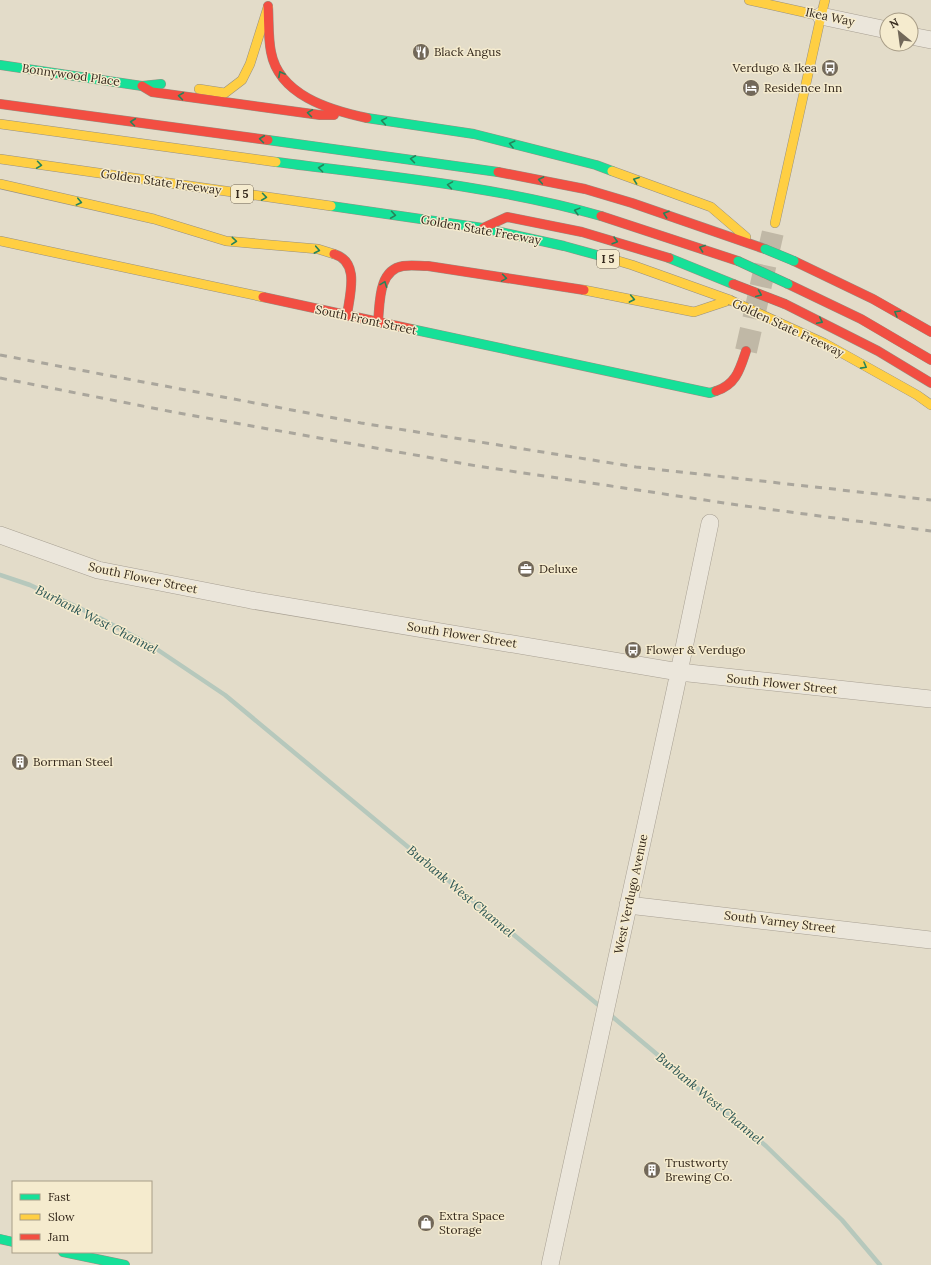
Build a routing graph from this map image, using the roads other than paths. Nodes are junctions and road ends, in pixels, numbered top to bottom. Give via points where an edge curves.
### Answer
1 (749, 0) edge
2 (269, 3) edge
3 (823, 8) edge
4 (879, 27) edge
5 (919, 38) edge
6 (931, 40) edge
7 (0, 65) edge
8 (142, 86) junction
9 (0, 104) edge
10 (349, 114) junction
11 (0, 124) edge
12 (0, 160) edge
13 (0, 184) edge
14 (775, 223) tunnel mouth
15 (483, 228) junction
16 (743, 238) junction
17 (0, 241) edge
18 (730, 300) junction
19 (347, 316) junction
20 (378, 322) junction
21 (931, 332) edge
22 (746, 351) tunnel mouth
23 (931, 360) edge
24 (931, 383) edge
25 (931, 405) edge
26 (710, 523) dead end
27 (0, 535) edge
28 (679, 672) junction
29 (931, 699) edge
30 (628, 904) junction
31 (931, 940) edge
32 (0, 1239) edge
33 (12, 1242) edge
34 (68, 1253) edge
35 (125, 1265) edge
36 (550, 1265) edge

1 - 3 main road, Ikea Way
2 - 8 main road via 250,64 242,80 225,93 156,84
10 -> 2 main road via 301,95 282,79 271,53
3 - 4 street, Ikea Way
3 - 14 main road
5 - 6 street
7 - 8 main road, Bonnywood Place
10 -> 8 main road via 320,115 152,92
16 -> 9 main road via 585,189 479,168
16 -> 10 main road via 711,207 596,165 474,134
23 -> 11 main road, bridge via 824,299 738,261 642,229 533,199 414,180
12 -> 15 main road, Golden State Freeway / I 5
13 -> 19 main road via 154,219 226,241 318,249 338,255 348,263 352,276
15 - 18 main road, Golden State Freeway / I 5 via 617,261
15 -> 24 main road, bridge via 507,217 582,232 659,254 785,304 846,333
21 -> 16 main road, bridge via 874,299
17 - 19 main road, South Front Street
20 -> 18 main road via 384,279 402,266 428,266 608,294 694,312
18 -> 25 main road, Golden State Freeway / I 5, bridge via 824,343
19 - 20 main road, South Front Street
20 - 22 main road, South Front Street via 710,393 720,391 738,377
26 - 28 street, West Verdugo Avenue
27 - 28 street, South Flower Street via 98,570 251,600
28 - 29 street, South Flower Street
28 - 30 street, West Verdugo Avenue
30 - 31 street, South Varney Street
30 - 36 street, West Verdugo Avenue
32 - 33 main road
34 - 35 main road

